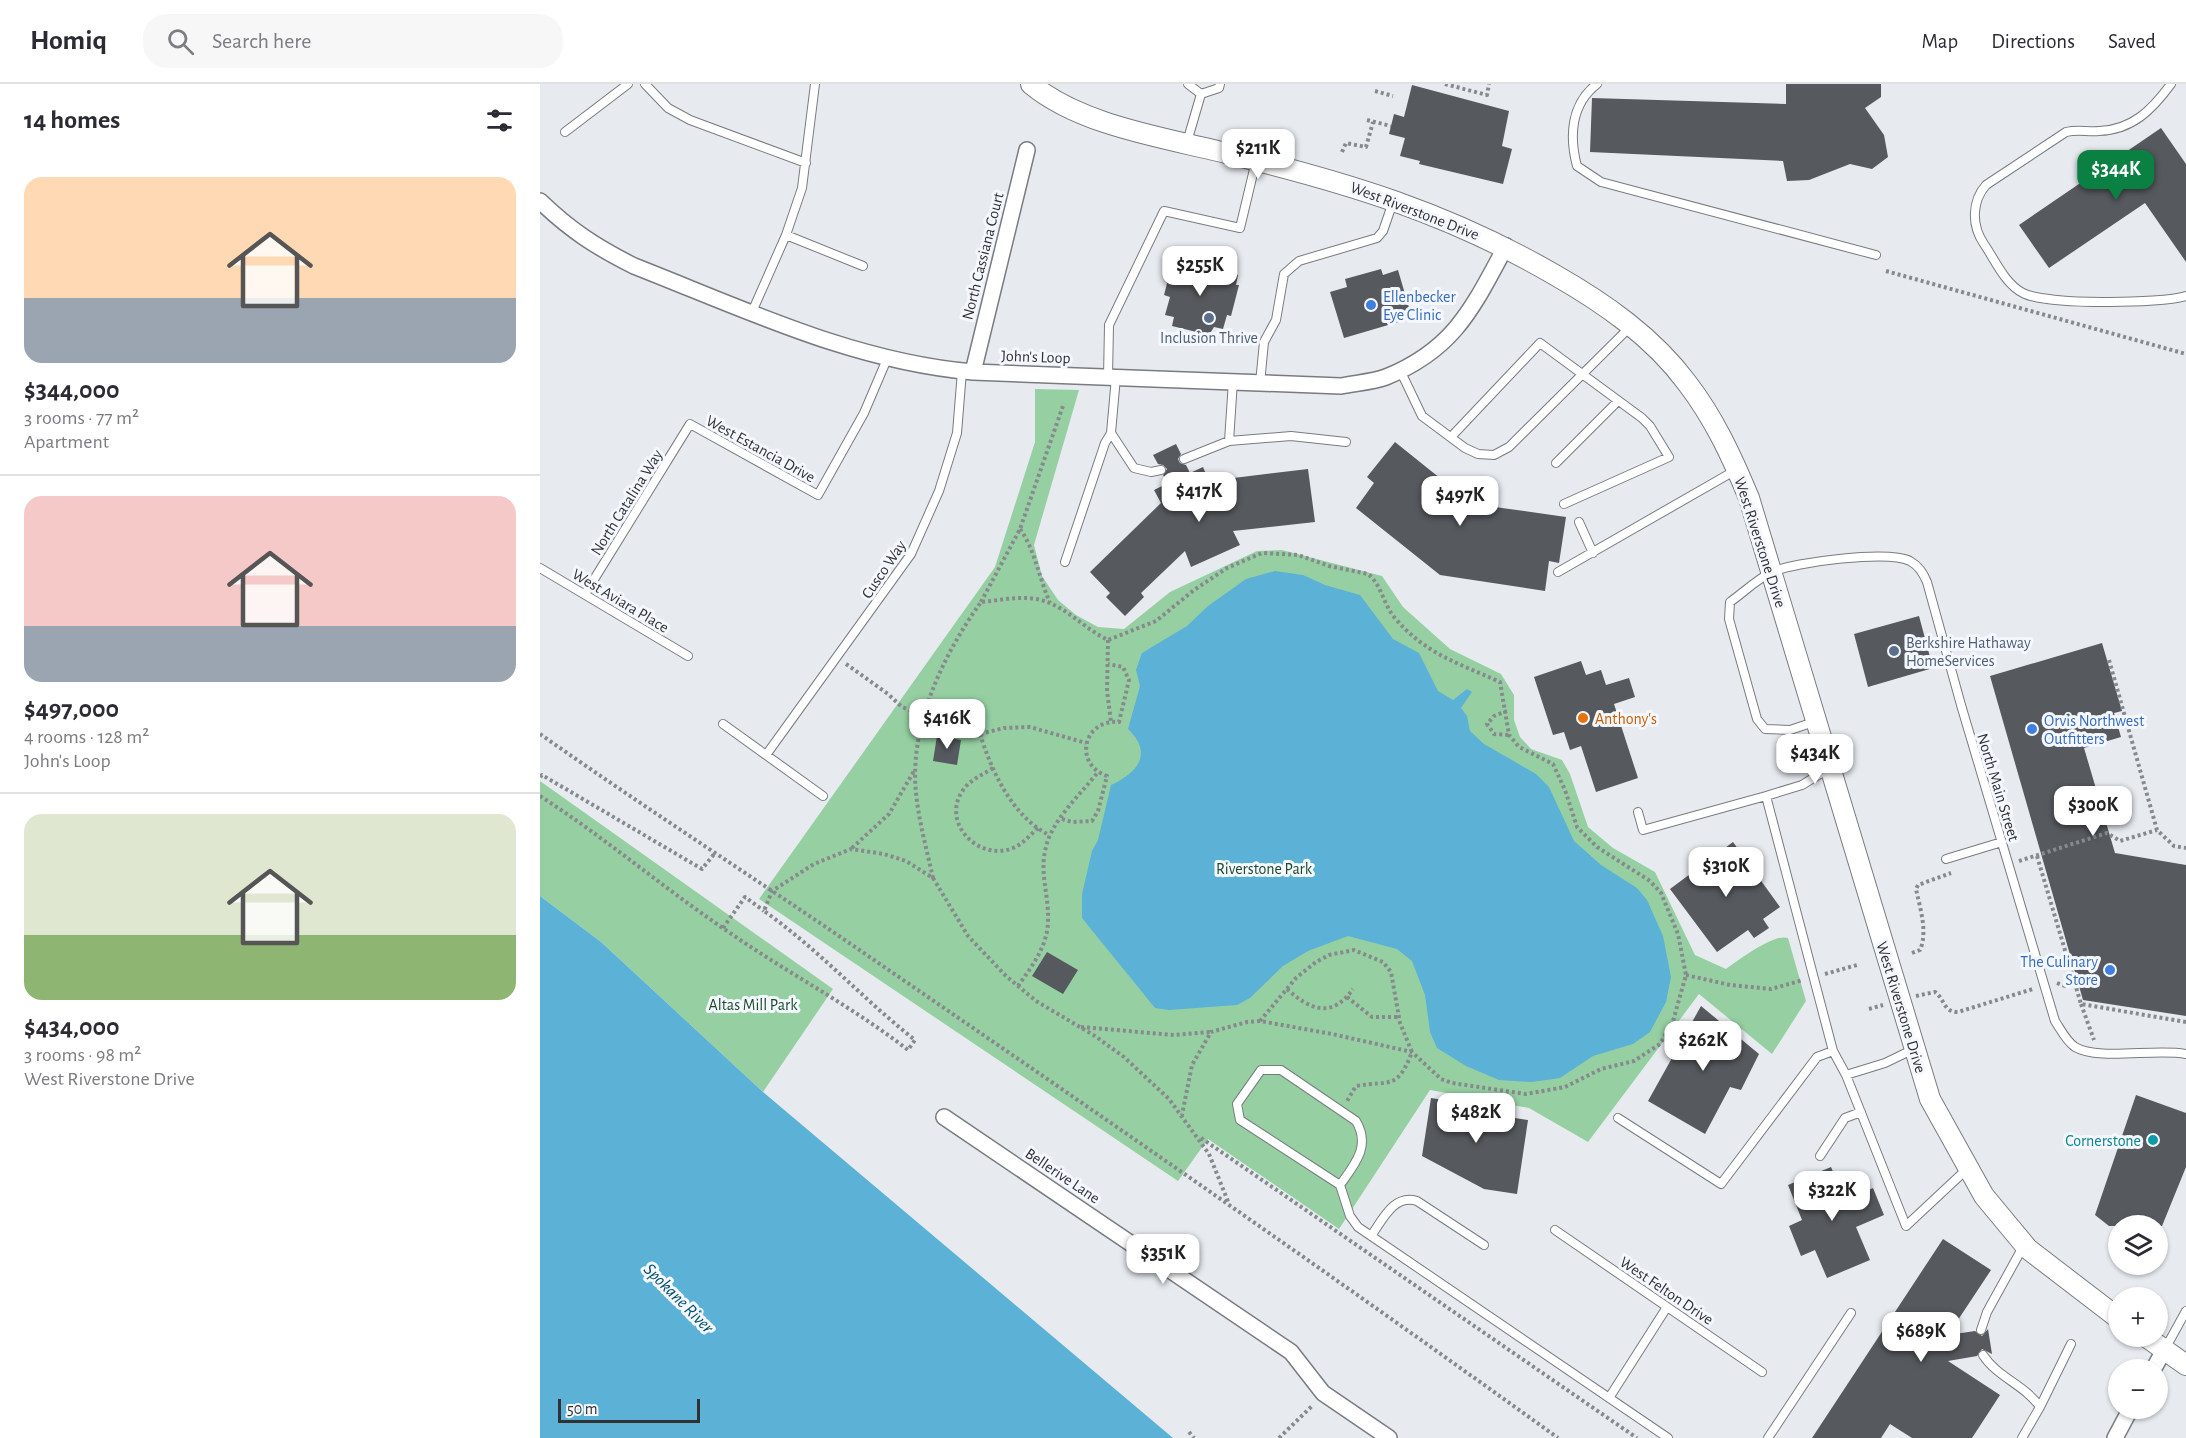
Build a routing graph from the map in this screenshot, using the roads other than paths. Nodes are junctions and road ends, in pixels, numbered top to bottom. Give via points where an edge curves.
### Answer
1 (628, 84) edge
2 (645, 84) edge
3 (815, 84) edge
4 (1031, 84) edge
5 (1188, 84) edge
6 (1220, 84) edge
7 (1597, 84) edge
8 (2170, 84) edge
9 (1201, 94) junction
10 (565, 132) dead end
11 (1186, 143) junction
12 (1027, 150) dead end
13 (1257, 160) junction
14 (806, 163) junction
15 (1394, 199) junction
16 (540, 201) edge
17 (786, 235) junction
18 (1506, 246) junction
19 (1876, 255) dead end
20 (863, 266) dead end
21 (2186, 296) edge
22 (752, 312) junction
23 (1631, 327) junction
24 (887, 359) junction
25 (1400, 370) junction
26 (967, 371) junction
27 (1583, 374) junction
28 (1112, 377) junction
29 (1233, 381) junction
30 (1260, 382) junction
31 (1617, 402) junction
32 (690, 424) joint
33 (1111, 433) junction
34 (1451, 437) junction
35 (1229, 441) junction
36 (1346, 441) dead end
37 (1184, 459) dead end
38 (1556, 463) dead end
39 (1737, 469) junction
40 (1161, 470) dead end
41 (1564, 504) dead end
42 (1579, 522) dead end
43 (1593, 553) junction
44 (1065, 561) dead end
45 (540, 568) edge
46 (1558, 572) dead end
47 (1772, 572) junction
48 (585, 594) junction
49 (688, 656) dead end
50 (1816, 722) junction
51 (723, 724) dead end
52 (766, 755) junction
53 (1830, 769) junction
54 (823, 796) dead end
55 (1766, 796) junction
56 (1638, 812) dead end
57 (2002, 842) junction
58 (1946, 859) dead end
59 (1915, 1049) junction
60 (1833, 1051) junction
61 (2186, 1054) edge
62 (1846, 1075) junction
63 (1861, 1112) junction
64 (944, 1117) dead end
65 (1618, 1118) dead end
66 (1820, 1156) dead end
67 (1968, 1168) junction
68 (1340, 1185) junction
69 (1555, 1230) dead end
70 (1371, 1236) junction
71 (2025, 1244) junction
72 (1484, 1245) dead end
73 (1667, 1307) junction
74 (2108, 1311) edge
75 (2186, 1311) edge
76 (1851, 1313) dead end
77 (1981, 1330) dead end
78 (2071, 1344) dead end
79 (2160, 1347) edge
80 (2164, 1350) junction
81 (1983, 1355) dead end
82 (2159, 1359) edge
83 (2186, 1365) edge
84 (1762, 1372) dead end
85 (1609, 1398) junction
86 (2040, 1407) junction
87 (2125, 1419) edge
88 (1389, 1438) edge
89 (1668, 1438) edge
90 (1768, 1438) edge
91 (2022, 1438) edge
92 (2115, 1438) edge

1 - 10 lane
2 - 14 lane via 668,108 690,120
3 - 14 lane
4 - 11 street, West Riverstone Drive via 1069,109
5 - 9 lane
6 - 9 lane via 1219,88
7 - 19 lane via 1585,93 1572,130 1577,166 1587,175 1601,182
8 - 21 lane via 2157,104 2137,120 2117,130 2066,132 1986,185 1978,194 1976,229 2012,286 2025,295 2145,303
9 - 11 lane
11 - 13 street, West Riverstone Drive
12 - 26 street, North Cassiana Court
13 - 15 street, West Riverstone Drive
13 - 28 lane via 1240,228 1164,211 1109,325
14 - 17 lane
15 - 18 street, West Riverstone Drive
15 - 30 lane via 1377,238 1299,261 1284,274 1276,320 1264,342
16 - 22 street, John's Loop via 568,228 600,249
17 - 20 lane
17 - 22 lane
18 - 23 street, West Riverstone Drive via 1598,300
18 - 25 street, John's Loop via 1466,319 1428,356
22 - 24 street, John's Loop
23 - 27 lane
23 - 39 street, West Riverstone Drive via 1686,381 1723,435
24 - 26 street, John's Loop
24 - 32 lane, West Estancia Drive via 864,413 818,495
25 - 30 street, John's Loop via 1384,378 1341,386
25 - 34 lane via 1422,416
26 - 28 street, John's Loop
26 - 52 lane, Cusco Way via 957,433 911,554
27 - 31 lane
27 - 34 lane via 1509,447 1494,455 1478,454
27 - 34 lane via 1540,342
28 - 29 street, John's Loop
28 - 33 lane
29 - 30 street, John's Loop
29 - 35 lane
31 - 38 lane
31 - 41 lane via 1650,426 1669,458
32 - 48 lane, North Catalina Way
33 - 40 lane via 1134,468
33 - 44 lane
35 - 36 lane via 1291,436
35 - 37 lane
39 - 43 lane
39 - 47 street, West Riverstone Drive
42 - 43 lane
43 - 46 lane
45 - 48 lane, West Aviara Place
47 - 50 street, West Riverstone Drive
47 - 50 lane via 1730,602 1729,619 1757,719 1765,729 1786,730
47 - 57 lane, North Main Street via 1883,556 1911,561 1921,569
48 - 49 lane, West Aviara Place
50 - 53 street, West Riverstone Drive
51 - 52 lane
52 - 54 lane
53 - 55 lane via 1802,785
53 - 59 street, West Riverstone Drive
55 - 56 lane via 1643,830
55 - 60 lane
57 - 58 lane
57 - 61 lane, North Main Street via 2055,1021 2064,1035 2074,1046 2098,1053
59 - 62 lane
59 - 67 street, West Riverstone Drive via 1930,1099
60 - 62 lane
60 - 65 lane via 1817,1057 1721,1184
62 - 63 lane
63 - 66 lane via 1845,1118
63 - 67 lane via 1906,1226
64 - 88 street, Bellerive Lane via 1291,1352 1323,1393
67 - 71 street, West Riverstone Drive via 1984,1197
68 - 68 lane via 1363,1150 1359,1126 1281,1070 1261,1070 1237,1104 1240,1120
68 - 70 lane via 1350,1216
69 - 73 lane, West Felton Drive
70 - 72 lane via 1396,1202 1407,1198
70 - 85 lane
71 - 74 street, West Riverstone Drive
71 - 77 lane
73 - 84 lane, West Felton Drive
73 - 85 lane
75 - 80 lane
76 - 90 lane
78 - 86 lane
79 - 80 street
80 - 82 street
80 - 83 street
81 - 86 lane via 1996,1370 2033,1396
85 - 89 lane
86 - 91 lane
87 - 92 street

